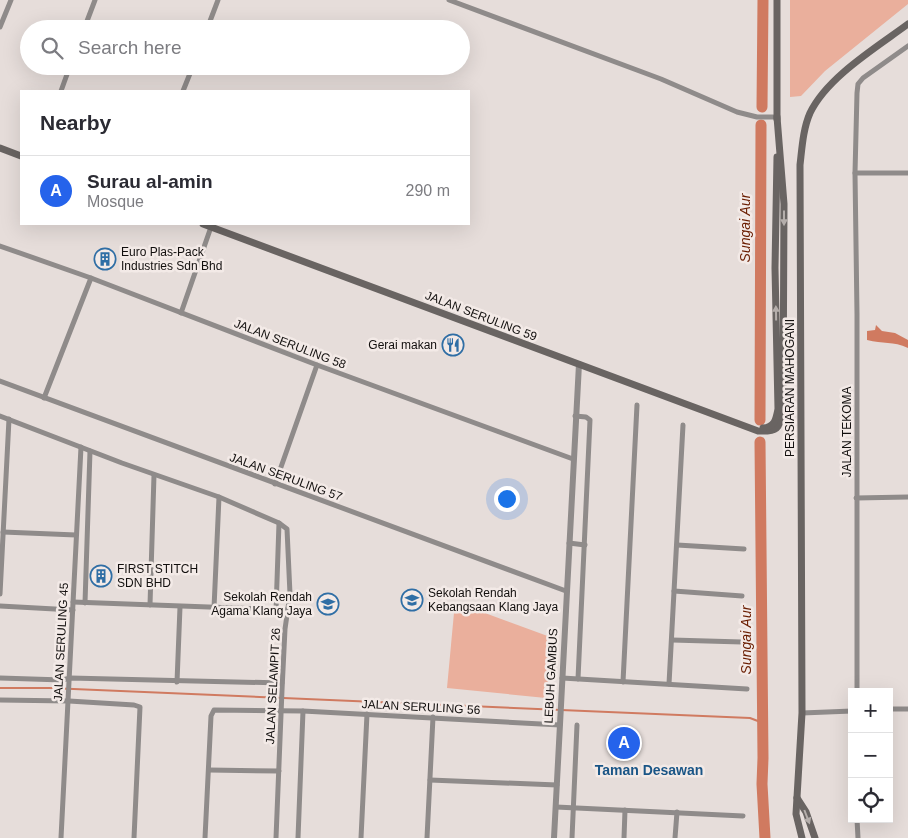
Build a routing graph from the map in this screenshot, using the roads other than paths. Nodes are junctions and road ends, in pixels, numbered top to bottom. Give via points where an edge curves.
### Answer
1 (11, 0) edge
2 (95, 0) edge
3 (218, 0) edge
4 (449, 0) edge
5 (777, 0) edge
6 (2, 18) edge
7 (87, 20) edge
8 (210, 20) edge
9 (908, 24) edge
10 (0, 27) edge
11 (908, 46) edge
12 (67, 75) edge
13 (189, 75) edge
14 (61, 90) edge
15 (183, 90) edge
16 (777, 117) junction
17 (0, 148) edge
18 (20, 156) edge
19 (855, 173) junction
20 (908, 173) edge
21 (206, 225) edge
22 (211, 227) junction
23 (0, 246) edge
24 (91, 278) junction
25 (181, 313) junction
26 (578, 364) junction
27 (317, 365) junction
28 (0, 382) edge
29 (44, 398) junction
30 (637, 405) dead end
31 (0, 416) edge
32 (576, 416) junction
33 (9, 419) junction
34 (683, 425) dead end
35 (80, 447) junction
36 (90, 451) junction
37 (573, 459) junction
38 (154, 475) junction
39 (275, 484) junction
40 (908, 496) edge
41 (219, 497) junction
42 (856, 498) junction
43 (2, 511) edge
44 (279, 523) junction
45 (3, 532) junction
46 (76, 535) junction
47 (569, 543) junction
48 (585, 544) junction
49 (676, 545) junction
50 (744, 549) dead end
51 (0, 582) edge
52 (566, 591) junction
53 (674, 591) junction
54 (0, 594) edge
55 (742, 596) dead end
56 (73, 602) junction
57 (85, 603) junction
58 (150, 605) junction
59 (0, 606) edge
60 (180, 606) junction
61 (214, 608) junction
62 (73, 610) junction
63 (276, 610) junction
64 (288, 610) junction
65 (672, 640) junction
66 (742, 642) dead end
67 (0, 678) edge
68 (562, 678) junction
69 (578, 679) junction
70 (70, 680) junction
71 (177, 682) junction
72 (623, 682) junction
73 (282, 683) junction
74 (670, 684) junction
75 (857, 688) edge
76 (747, 689) dead end
77 (69, 698) junction
78 (0, 700) edge
79 (893, 709) edge
80 (908, 709) edge
81 (281, 710) junction
82 (848, 710) edge
83 (303, 711) junction
84 (802, 713) junction
85 (367, 714) junction
86 (433, 717) junction
87 (560, 725) junction
88 (577, 725) dead end
89 (209, 770) junction
90 (279, 771) junction
91 (430, 780) junction
92 (556, 785) junction
93 (797, 798) junction
94 (556, 807) junction
95 (573, 808) junction
96 (625, 810) junction
97 (676, 812) junction
98 (743, 816) dead end
99 (857, 823) edge
100 (61, 838) edge
101 (134, 838) edge
102 (205, 838) edge
103 (276, 838) edge
104 (298, 838) edge
105 (361, 838) edge
106 (427, 838) edge
107 (554, 838) edge
108 (572, 838) edge
109 (624, 838) edge
110 (675, 838) edge
111 (802, 838) edge
112 (815, 838) edge
113 (858, 838) edge

1 - 6 street
2 - 7 street
3 - 8 street
4 - 16 street via 737,112 757,118
5 - 16 main road, JALAN SERULING 59
6 - 10 street
9 - 84 main road, PERSIARAN MAHOGANI via 836,78 818,99 803,136 800,166
11 - 19 street, JALAN TEKOMA via 858,84
12 - 14 street
13 - 15 street
16 - 26 main road, JALAN SERULING 59 via 784,204 783,410 777,429 758,431
17 - 18 main road
19 - 20 street
19 - 42 street, JALAN TEKOMA
21 - 22 main road, JALAN SERULING 59
22 - 25 street
22 - 26 main road, JALAN SERULING 59
23 - 24 street, JALAN SERULING 58
24 - 25 street, JALAN SERULING 58
24 - 29 street
25 - 27 street, JALAN SERULING 58
26 - 32 street, LEBUH GAMBUS
27 - 37 street, JALAN SERULING 58
27 - 39 street
28 - 29 street, JALAN SERULING 57
29 - 39 street, JALAN SERULING 57
30 - 72 street
31 - 33 street
32 - 37 street, LEBUH GAMBUS
32 - 48 street via 590,420
33 - 35 street
33 - 43 street
34 - 49 street
35 - 36 street
35 - 46 street, JALAN SERULING 45
36 - 38 street
36 - 57 street, JALAN SERULING 45
37 - 47 street, LEBUH GAMBUS
38 - 41 street
38 - 58 street
39 - 52 street, JALAN SERULING 57
40 - 42 street
41 - 44 street
41 - 61 street
42 - 75 street, JALAN TEKOMA
43 - 45 street
44 - 63 street, JALAN SELAMPIT 26
44 - 64 street, JALAN SELAMPIT 26 via 287,529 288,535
45 - 46 street
45 - 51 street
46 - 56 street, JALAN SERULING 45
47 - 48 street
47 - 52 street, LEBUH GAMBUS
48 - 69 street
49 - 50 street
49 - 53 street
51 - 54 street
52 - 68 street, LEBUH GAMBUS
53 - 55 street
53 - 65 street
56 - 57 street
56 - 62 street, JALAN SERULING 45
57 - 58 street
58 - 60 street
59 - 62 street
60 - 61 street
60 - 71 street
61 - 63 street
62 - 70 street, JALAN SERULING 45
63 - 64 street
64 - 73 street, JALAN SELAMPIT 26
65 - 66 street
65 - 74 street
67 - 70 street
68 - 69 street
68 - 87 street, LEBUH GAMBUS
69 - 72 street
70 - 71 street
70 - 77 street, JALAN SERULING 45
71 - 73 street
72 - 74 street
73 - 81 street, JALAN SELAMPIT 26
74 - 76 street
77 - 78 street
77 - 100 street, JALAN SERULING 45
77 - 101 street via 140,707
79 - 80 street
81 - 83 street, JALAN SERULING 56
81 - 89 street, JALAN SERULING 56 via 214,710
81 - 90 street, JALAN SELAMPIT 26
82 - 84 street
83 - 85 street, JALAN SERULING 56
83 - 104 street
84 - 93 main road, PERSIARAN MAHOGANI
85 - 86 street, JALAN SERULING 56
85 - 105 street
86 - 87 street, JALAN SERULING 56
86 - 91 street
87 - 92 street, LEBUH GAMBUS
88 - 95 street
89 - 90 street
89 - 102 street
90 - 103 street, JALAN SELAMPIT 26
91 - 92 street
91 - 106 street
92 - 94 street, LEBUH GAMBUS
93 - 111 main road, PERSIARAN MAHOGANI via 796,814
93 -> 112 main road
94 - 95 street
94 - 107 street, LEBUH GAMBUS
95 - 96 street
95 - 108 street
96 - 97 street
96 - 109 street
97 - 98 street
97 - 110 street
99 - 113 street

